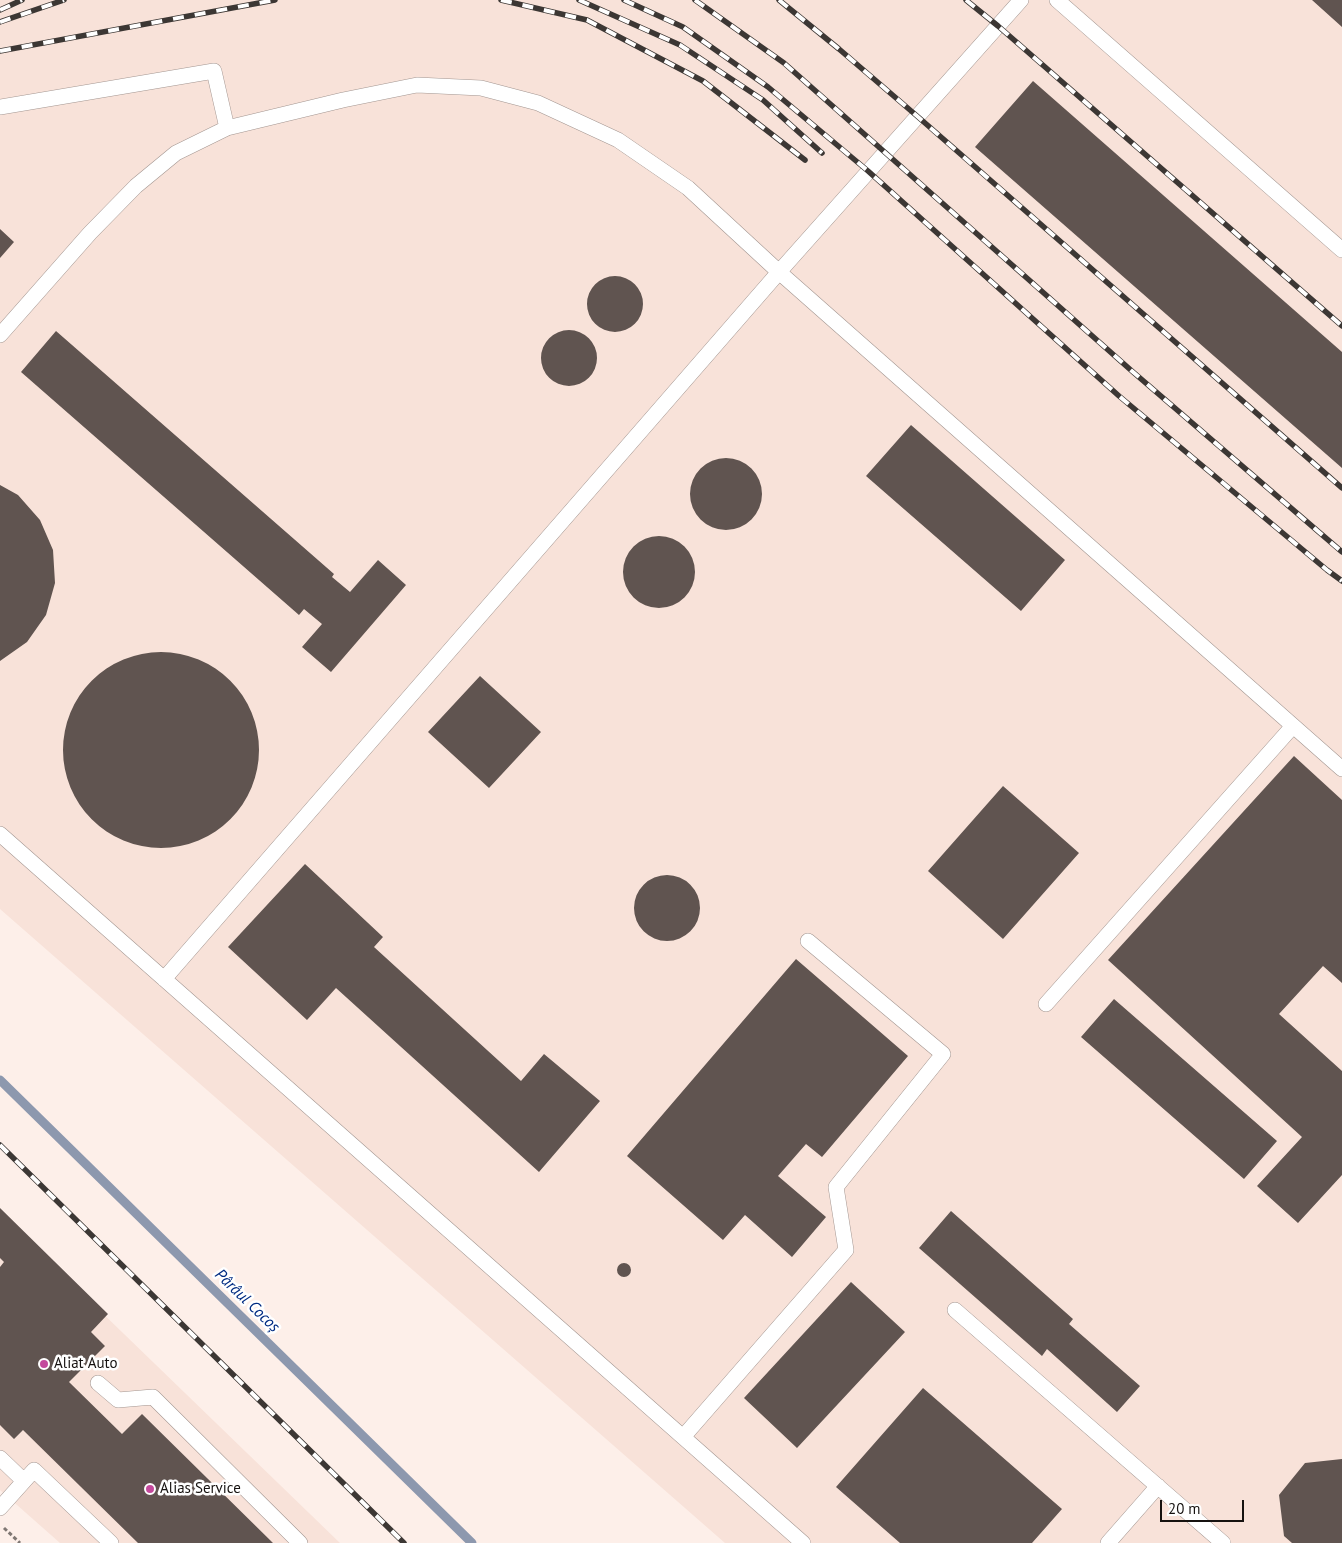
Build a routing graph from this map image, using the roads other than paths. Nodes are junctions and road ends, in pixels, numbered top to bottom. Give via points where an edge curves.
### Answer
1 (1021, 0) edge
2 (1057, 0) edge
3 (0, 107) edge
4 (227, 128) junction
5 (1342, 250) edge
6 (778, 272) junction
7 (0, 335) edge
8 (1293, 726) junction
9 (1342, 769) edge
10 (0, 834) edge
11 (808, 941) dead end
12 (164, 979) junction
13 (1046, 1004) dead end
14 (955, 1310) dead end
15 (98, 1383) dead end
16 (683, 1437) junction
17 (0, 1458) edge
18 (24, 1481) junction
19 (1158, 1486) junction
20 (0, 1508) edge
21 (111, 1543) edge
22 (300, 1543) edge
23 (803, 1543) edge
24 (1108, 1543) edge
25 (1223, 1543) edge

1 - 6 lane
2 - 5 lane
3 - 4 lane via 214,71
4 - 6 lane via 417,85 481,88 538,103 618,140 688,188
4 - 7 lane via 176,153 136,186
6 - 8 lane
6 - 12 lane
8 - 9 lane
8 - 13 lane
10 - 12 lane
11 - 16 lane via 944,1054 836,1187 846,1250
12 - 16 lane
14 - 19 lane
15 - 22 lane via 118,1400 153,1397
16 - 23 lane
17 - 18 lane
18 - 20 lane
18 - 21 lane via 34,1470
19 - 24 lane
19 - 25 lane

